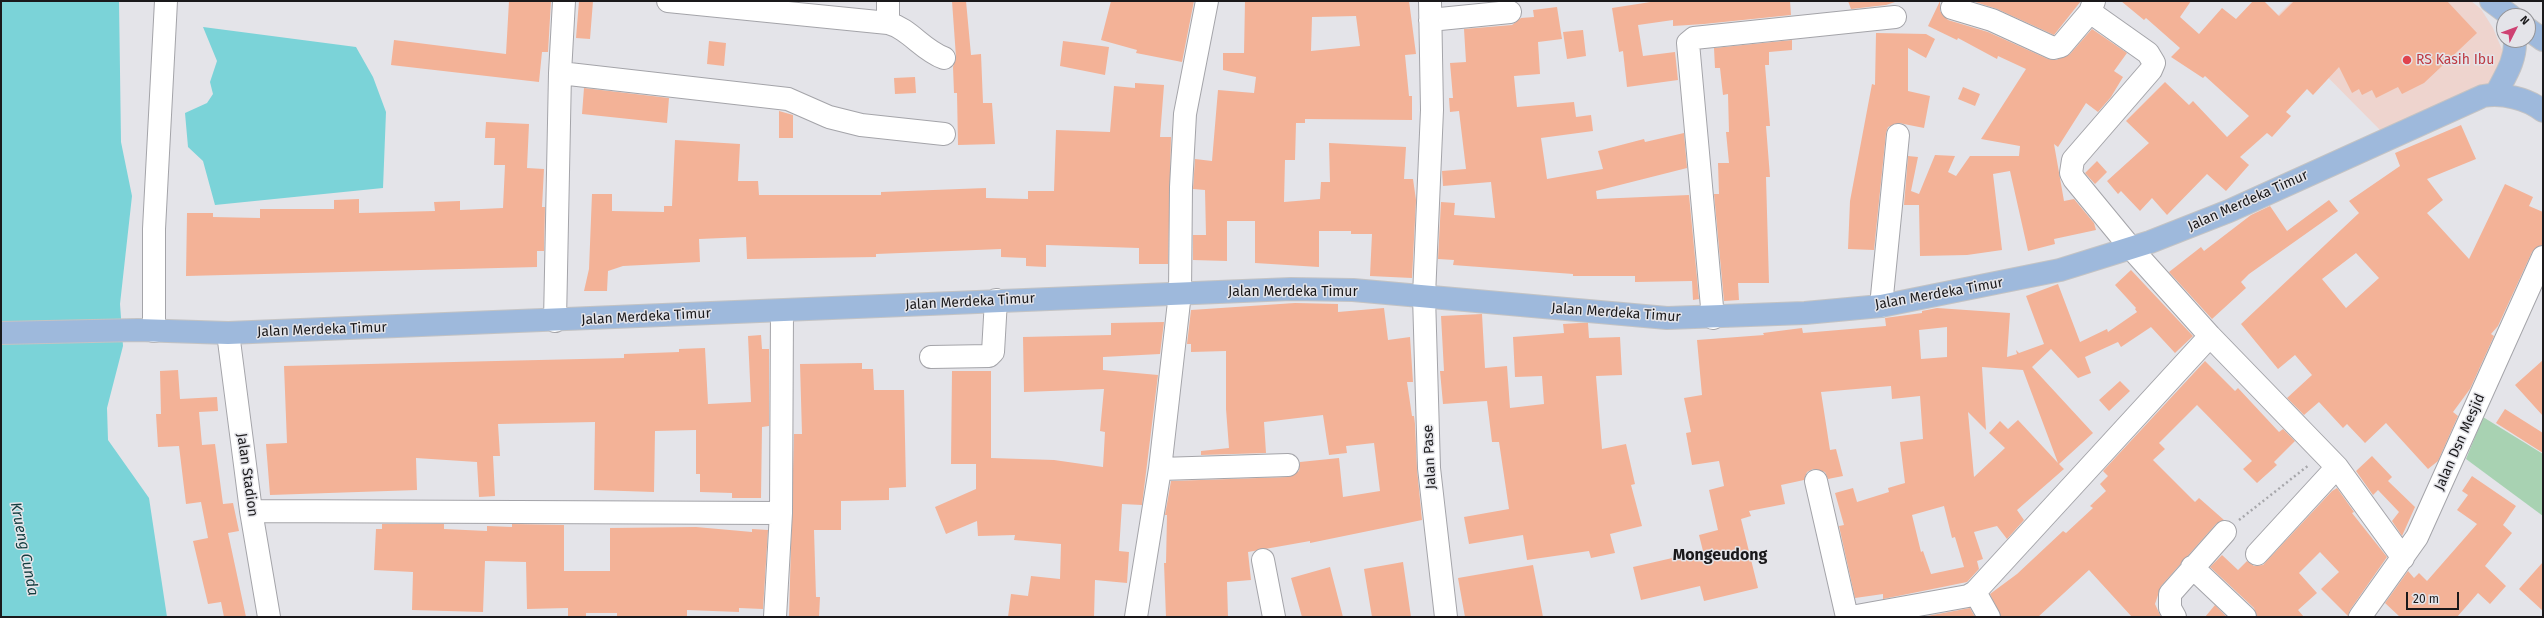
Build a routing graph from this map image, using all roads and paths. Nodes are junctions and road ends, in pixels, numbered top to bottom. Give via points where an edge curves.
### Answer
1 (166, 1) edge
2 (564, 1) edge
3 (668, 1) edge
4 (888, 1) edge
5 (1207, 1) edge
6 (2490, 1) edge
7 (2092, 6) edge
8 (1952, 8) dead end
9 (2499, 8) edge
10 (1430, 10) edge
11 (1510, 12) dead end
12 (1896, 17) dead end
13 (888, 23) junction
14 (2516, 48) edge
15 (944, 58) dead end
16 (560, 73) junction
17 (2496, 94) junction
18 (2542, 108) edge
19 (944, 134) dead end
20 (1898, 135) dead end
21 (2130, 247) junction
22 (2543, 257) edge
23 (1180, 294) junction
24 (1424, 296) junction
25 (996, 300) junction
26 (1881, 306) junction
27 (782, 311) junction
28 (1713, 318) junction
29 (556, 321) junction
30 (146, 331) junction
31 (1, 332) edge
32 (228, 333) junction
33 (2210, 336) junction
34 (931, 357) dead end
35 (2330, 460) junction
36 (1288, 465) dead end
37 (1160, 469) junction
38 (1816, 481) dead end
39 (251, 511) junction
40 (781, 513) junction
41 (2225, 532) joint
42 (2257, 554) dead end
43 (2403, 558) junction
44 (1263, 560) dead end
45 (2192, 567) junction
46 (1975, 592) junction
47 (269, 617) edge
48 (775, 617) edge
49 (1136, 617) edge
50 (1274, 617) edge
51 (1446, 617) edge
52 (1848, 617) edge
53 (1851, 617) edge
54 (1989, 617) edge
55 (2175, 617) edge
56 (2246, 617) edge
57 (2360, 617) edge

1 - 30 street
2 - 16 street
3 - 13 street
4 - 13 street
5 - 23 street via 1185,114
6 - 9 main road
7 - 8 street via 2061,46 2053,48 1992,20
7 - 21 street via 2148,54 2154,63 2151,70 2073,160 2071,167 2074,179
10 - 11 street
10 - 24 street, Jalan Pase via 1432,110
12 - 28 street via 1694,38 1688,43
13 - 15 street via 898,26 932,54
14 - 17 main road via 2511,66
16 - 19 street via 788,99 829,117 861,125
16 - 29 street
17 - 18 main road, Jalan Merdeka Timur via 2518,98
17 - 21 main road, Jalan Merdeka Timur via 2466,102 2215,216 2150,242
20 - 26 street
21 - 26 main road, Jalan Merdeka Timur via 2060,270
21 - 33 street
22 - 43 street, Jalan Dsn Mesjid via 2417,537
23 - 24 main road, Jalan Merdeka Timur via 1291,289 1353,290
23 - 25 main road, Jalan Merdeka Timur
23 - 37 street
24 - 28 main road, Jalan Merdeka Timur via 1639,316
24 - 51 street, Jalan Pase via 1430,468
25 - 27 main road, Jalan Merdeka Timur
25 - 34 street via 993,352 989,356
26 - 28 main road, Jalan Merdeka Timur
27 - 29 main road, Jalan Merdeka Timur
27 - 40 street
29 - 32 main road, Jalan Merdeka Timur
30 - 31 main road, Jalan Merdeka Timur
30 - 32 main road, Jalan Merdeka Timur
32 - 39 street, Jalan Stadion
33 - 35 street
33 - 46 street
35 - 41 path
35 - 42 street
35 - 43 street
36 - 37 street
37 - 49 street
38 - 52 street
39 - 40 street
39 - 47 street, Jalan Stadion
40 - 48 street
41 - 45 street
43 - 57 street, Jalan Dsn Mesjid
44 - 50 street
45 - 55 street via 2170,594 2170,608
45 - 56 street
46 - 53 street via 1968,596
46 - 54 street

